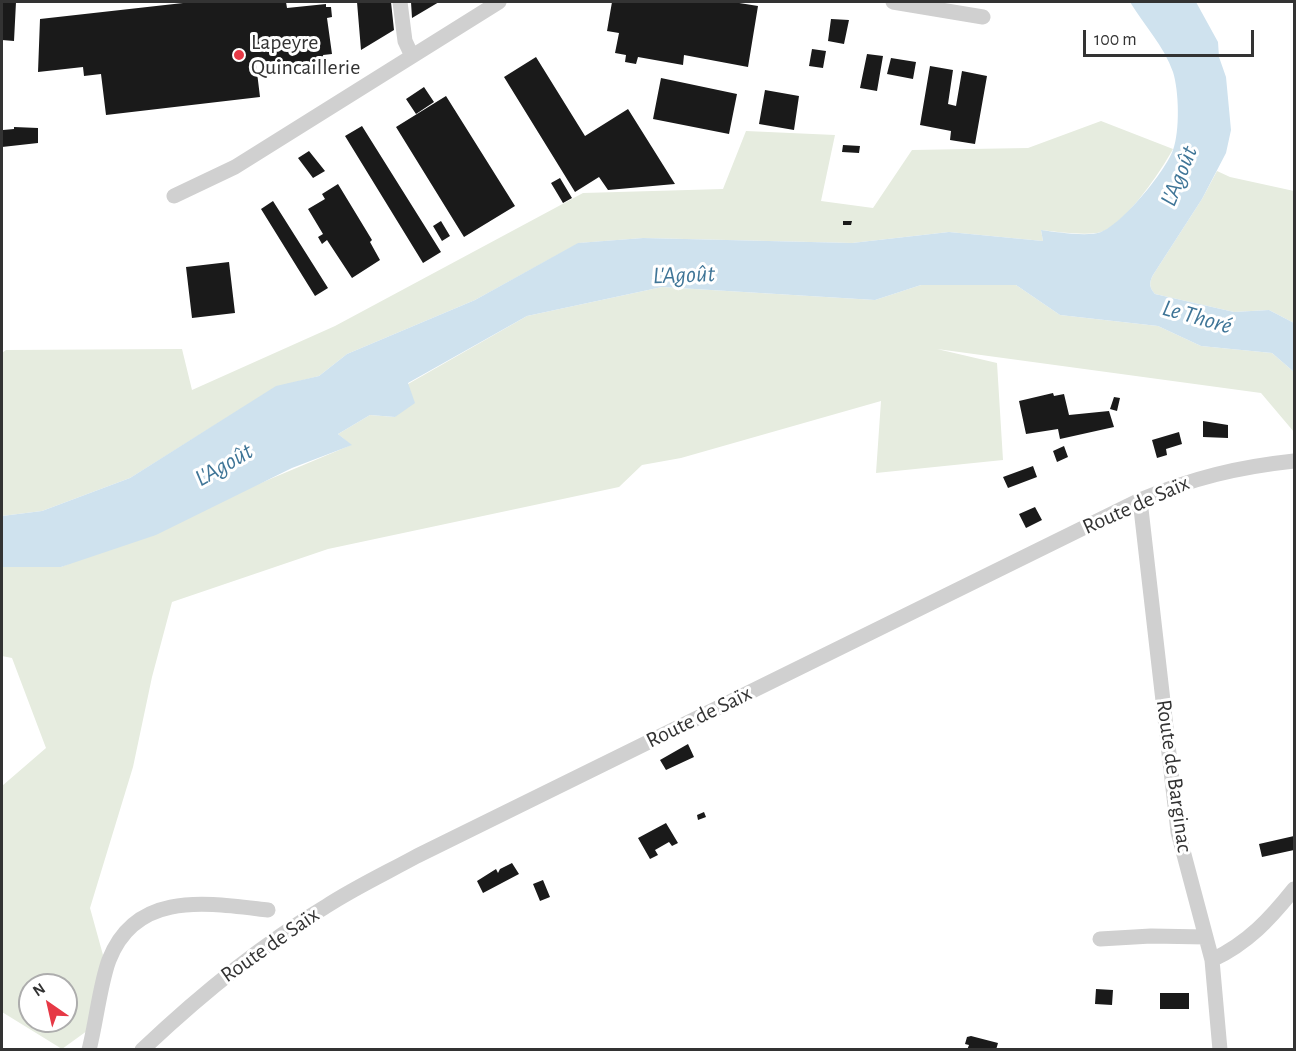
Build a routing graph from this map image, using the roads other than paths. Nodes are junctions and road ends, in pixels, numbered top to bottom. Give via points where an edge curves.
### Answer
1 (400, 2) edge
2 (499, 2) edge
3 (892, 2) edge
4 (983, 17) dead end
5 (412, 56) junction
6 (174, 196) dead end
7 (1294, 461) edge
8 (1140, 500) junction
9 (1294, 891) edge
10 (268, 909) dead end
11 (1206, 937) junction
12 (1100, 939) dead end
13 (1212, 960) junction
14 (89, 1050) edge
15 (142, 1050) edge
16 (1220, 1050) edge

1 - 5 street via 405,41
2 - 5 street
3 - 4 street
5 - 6 street via 235,167
7 - 8 street, Route de Saïx via 1221,471
8 - 11 street, Route de Barginac via 1178,832
8 - 15 street, Route de Saïx via 417,856 326,906 219,980
9 - 13 street via 1264,926 1237,948
10 - 14 street via 215,904 158,908 125,930 109,961
11 - 12 street
11 - 13 street, Route de Barginac
13 - 16 street, Route de Barginac

